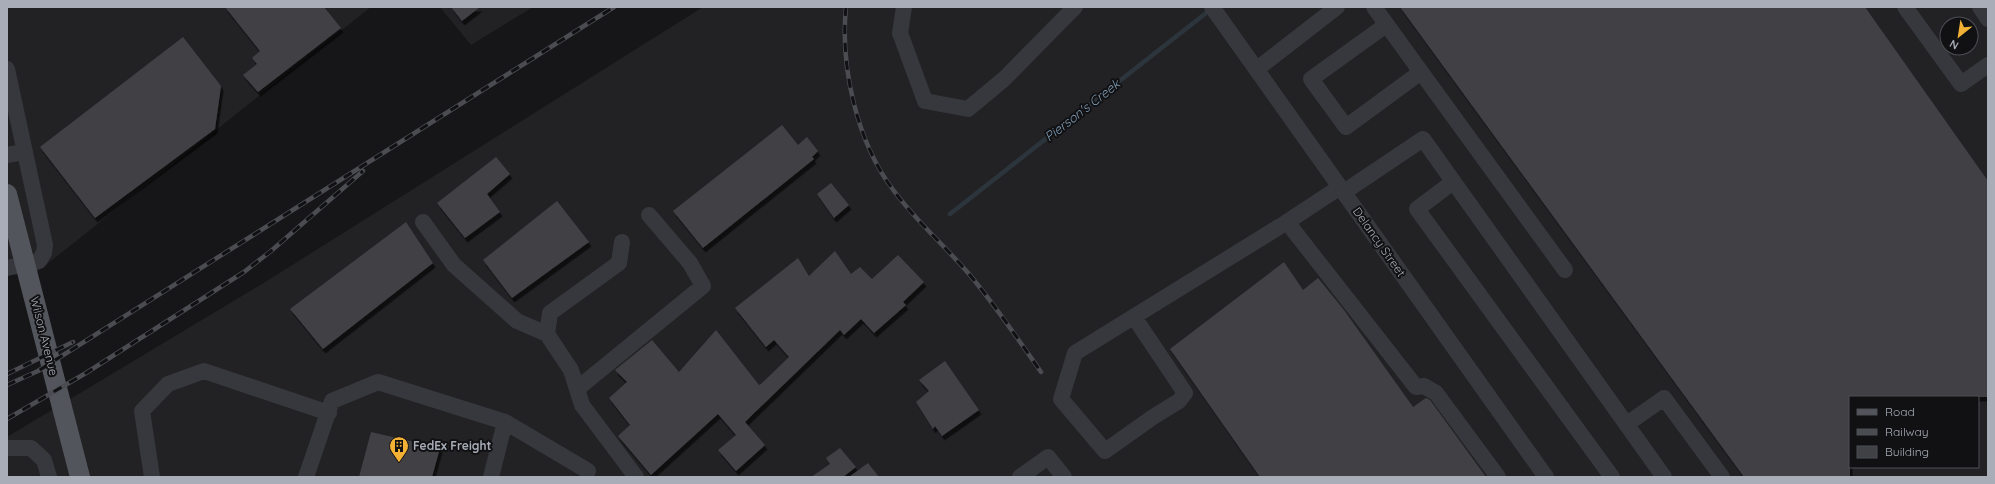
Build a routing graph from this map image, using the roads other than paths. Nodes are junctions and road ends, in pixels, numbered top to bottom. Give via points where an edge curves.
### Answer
1 (904, 7) edge
2 (1075, 7) edge
3 (1212, 7) edge
4 (1337, 7) edge
5 (1374, 7) edge
6 (1905, 7) edge
7 (1980, 7) edge
8 (1988, 19) edge
9 (1386, 25) junction
10 (1988, 65) edge
11 (7, 69) edge
12 (1257, 69) junction
13 (1421, 72) junction
14 (24, 152) junction
15 (7, 155) edge
16 (1454, 182) junction
17 (1342, 189) junction
18 (7, 194) edge
19 (648, 215) dead end
20 (423, 222) dead end
21 (1287, 222) junction
22 (622, 242) dead end
23 (7, 268) edge
24 (1565, 270) dead end
25 (1134, 317) junction
26 (547, 334) junction
27 (577, 389) junction
28 (328, 413) junction
29 (505, 422) junction
30 (1627, 424) junction
31 (7, 448) edge
32 (590, 475) edge
33 (49, 477) edge
34 (80, 477) edge
35 (152, 477) edge
36 (306, 477) edge
37 (491, 477) edge
38 (636, 477) edge
39 (1020, 477) edge
40 (1064, 477) edge
41 (1498, 477) edge
42 (1546, 477) edge
43 (1612, 477) edge
44 (1664, 477) edge
45 (1722, 477) edge

1 - 2 street via 900,33 925,101 968,109 1004,78
3 - 12 street, Delancy Street
4 - 12 street
5 - 9 street
6 - 10 street via 1961,84
7 - 8 street
9 - 13 street
9 - 13 street via 1311,79 1346,127
11 - 14 street
12 - 17 street, Delancy Street
13 - 24 street
14 - 15 street
14 - 23 street via 45,246 44,253 39,261
16 - 17 street via 1423,139
16 - 30 street
16 - 43 street via 1417,209
17 - 21 street
17 - 42 street, Delancy Street
18 - 34 main road, Wilson Avenue
19 - 27 street via 690,263 703,286
20 - 26 street via 454,265 517,321
21 - 25 street
21 - 41 street via 1416,387 1424,386 1436,392
22 - 26 street via 619,263 550,313
25 - 25 street via 1076,353 1061,399 1105,451 1179,401 1185,393
26 - 27 street via 571,370
27 - 38 street via 582,405
28 - 29 street via 332,401 378,382
28 - 35 street via 204,371 196,373 168,384 142,411
28 - 36 street
29 - 32 street
29 - 37 street
30 - 44 street
30 - 45 street via 1664,398
31 - 33 street via 31,448 44,460
39 - 40 street via 1048,457

